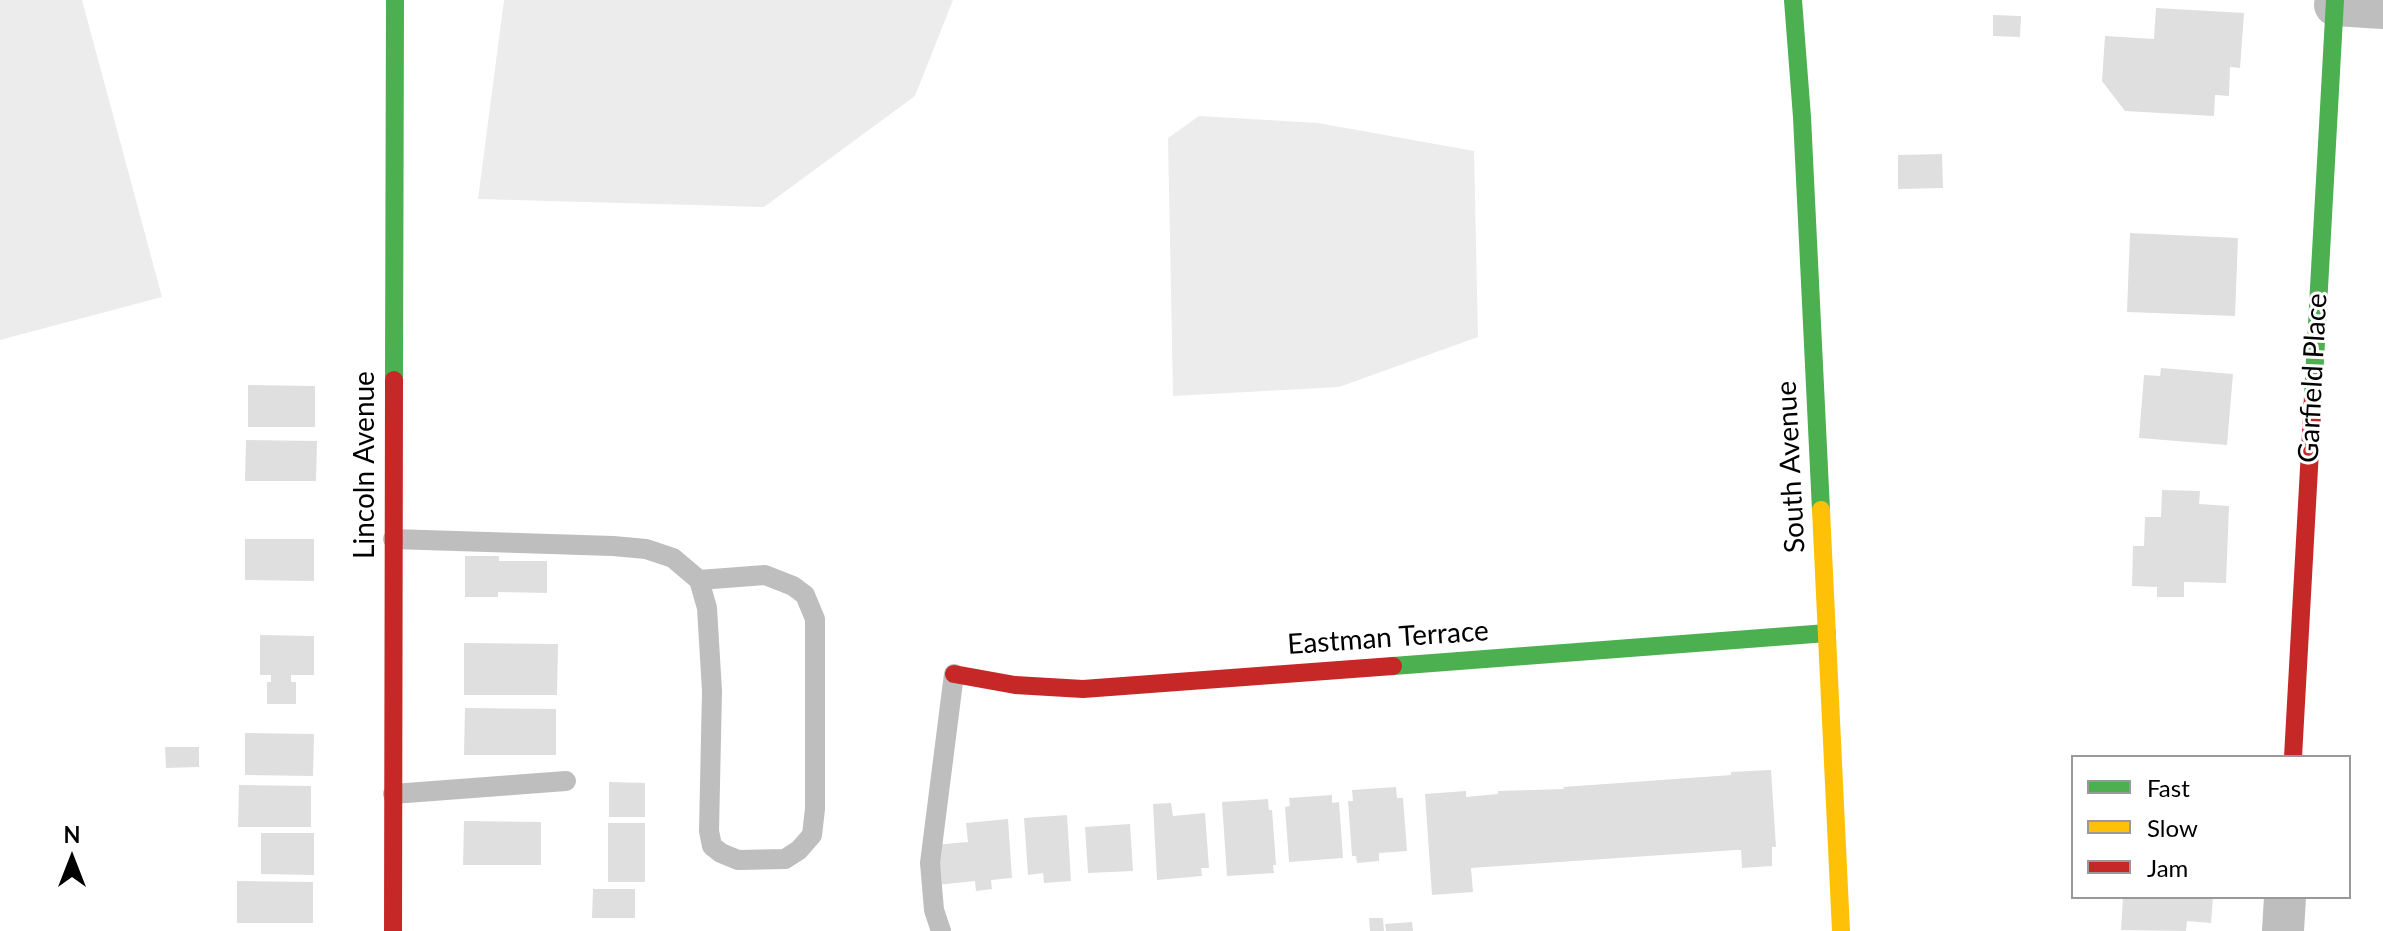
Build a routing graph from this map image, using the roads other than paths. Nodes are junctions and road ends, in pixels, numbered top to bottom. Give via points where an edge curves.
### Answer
1 (395, 0) edge
2 (1793, 0) edge
3 (2335, 2) edge
4 (2383, 8) edge
5 (393, 539) junction
6 (699, 580) junction
7 (1827, 633) junction
8 (954, 674) joint
9 (2293, 755) edge
10 (566, 781) dead end
11 (393, 794) junction
12 (2285, 899) edge
13 (393, 931) edge
14 (941, 931) edge
15 (1841, 931) edge
16 (2283, 931) edge

1 - 5 street, Lincoln Avenue
2 - 7 street, South Avenue
3 - 4 street
3 - 9 street, Garfield Place
5 - 6 lane via 646,549 673,558
5 - 11 street, Lincoln Avenue
6 - 6 lane via 707,608 712,691 712,846 738,860 785,859 812,835 815,619 805,595 765,575
7 - 8 street, Eastman Terrace via 1083,689
7 - 15 street, South Avenue
8 - 14 lane via 930,863
10 - 11 lane
11 - 13 street, Lincoln Avenue
12 - 16 street

